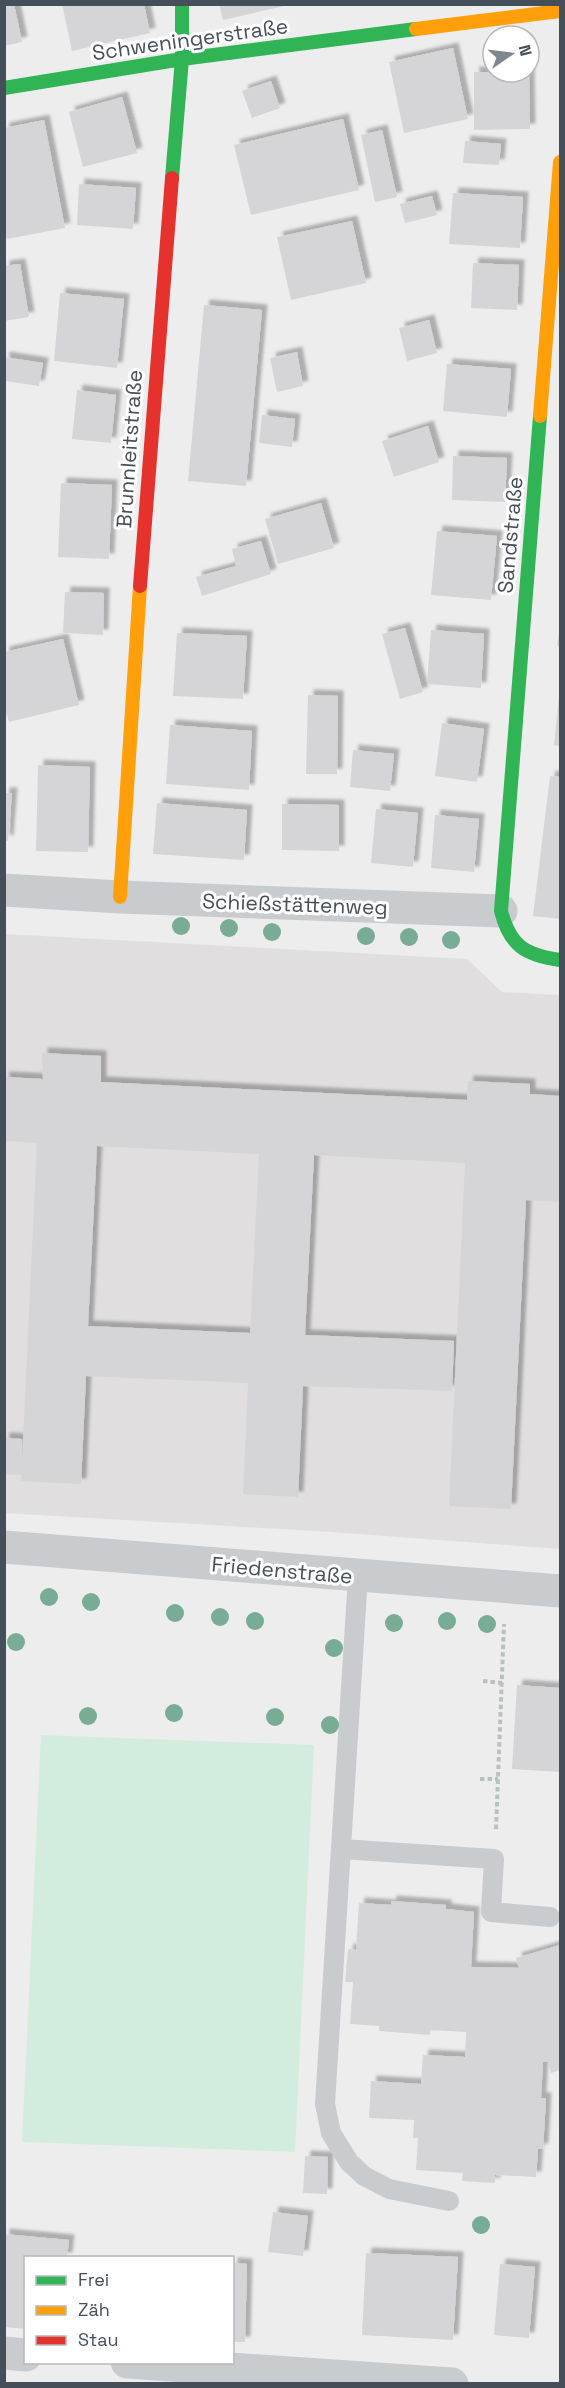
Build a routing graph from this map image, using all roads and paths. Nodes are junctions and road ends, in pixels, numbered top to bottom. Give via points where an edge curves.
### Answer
1 (182, 4) edge
2 (561, 11) edge
3 (182, 59) junction
4 (4, 88) edge
5 (561, 162) edge
6 (4, 890) edge
7 (120, 897) junction
8 (501, 911) junction
9 (561, 960) edge
10 (4, 1547) edge
11 (358, 1576) junction
12 (506, 1587) junction
13 (561, 1591) edge
14 (483, 1681) dead end
15 (502, 1683) junction
16 (480, 1779) dead end
17 (498, 1779) junction
18 (341, 1849) junction
19 (494, 1859) junction
20 (550, 1917) dead end
21 (450, 2201) dead end
22 (4, 2354) edge
23 (24, 2355) edge
24 (147, 2364) edge
25 (307, 2380) edge
26 (452, 2384) edge

1 - 3 street, Brunnleitstraße
2 - 3 street, Schweningerstraße
3 - 4 street, Schweningerstraße
3 - 7 street, Brunnleitstraße via 147,480
5 - 8 street, Sandstraße
6 - 7 street, Schießstättenweg
7 - 8 street, Schießstättenweg
8 - 9 street via 503,924 518,948
10 - 11 street, Friedenstraße
11 - 12 street, Friedenstraße
11 - 18 lane
12 - 13 street, Friedenstraße
12 - 15 path
14 - 15 path
15 - 17 path
16 - 17 path
17 - 19 path
18 - 19 lane
18 - 21 lane via 326,2076 331,2133 349,2162 364,2176 389,2189
19 - 20 lane via 491,1912
22 - 23 street
24 - 25 street
25 - 26 street

